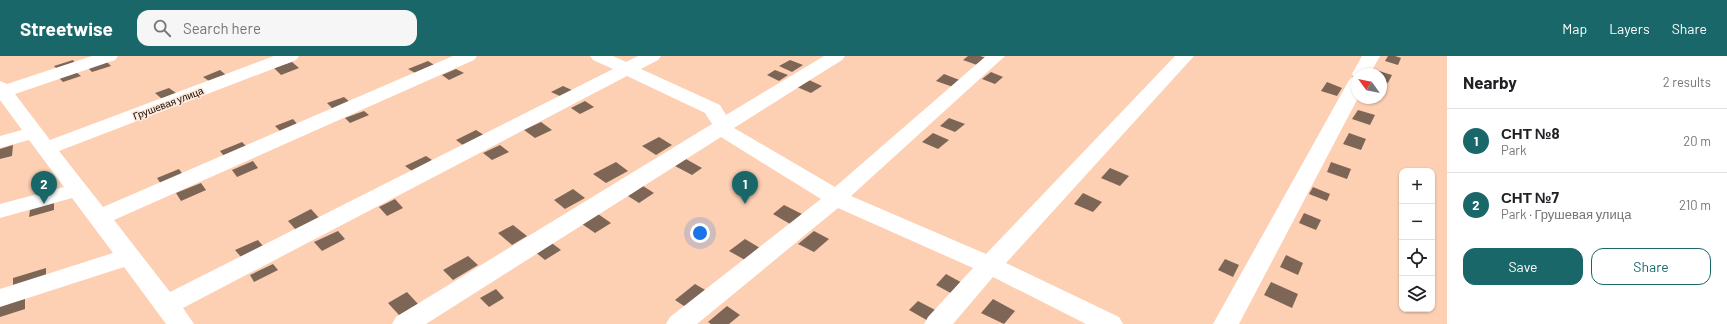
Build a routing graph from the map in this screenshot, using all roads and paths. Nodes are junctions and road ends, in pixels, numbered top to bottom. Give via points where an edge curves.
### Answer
1 (109, 56) edge
2 (290, 56) edge
3 (468, 56) edge
4 (600, 56) edge
5 (652, 56) edge
6 (836, 56) edge
7 (996, 56) edge
8 (1185, 56) edge
9 (1371, 56) edge
10 (1364, 68) edge
11 (628, 69) junction
12 (2, 89) edge
13 (1351, 93) edge
14 (723, 127) junction
15 (40, 141) junction
16 (0, 142) edge
17 (77, 190) junction
18 (836, 198) junction
19 (0, 211) edge
20 (99, 218) junction
21 (129, 257) junction
22 (990, 265) junction
23 (0, 298) edge
24 (166, 305) junction
25 (181, 324) edge
26 (405, 324) edge
27 (679, 324) edge
28 (937, 324) edge
29 (1110, 324) edge
30 (1226, 324) edge

1 - 12 street
2 - 15 street, Грушевая улица
3 - 20 street
4 - 11 street
5 - 11 street
6 - 14 street
7 - 18 street
8 - 22 street
9 - 10 street
11 - 14 street via 714,109
11 - 24 street
12 - 15 street
13 - 30 street
14 - 18 street via 725,131
14 - 26 street
15 - 16 street, Грушевая улица
15 - 17 street
17 - 19 street
17 - 20 street
18 - 22 street
18 - 27 street
20 - 21 street
21 - 23 street
21 - 24 street
22 - 28 street
22 - 29 street
24 - 25 street

